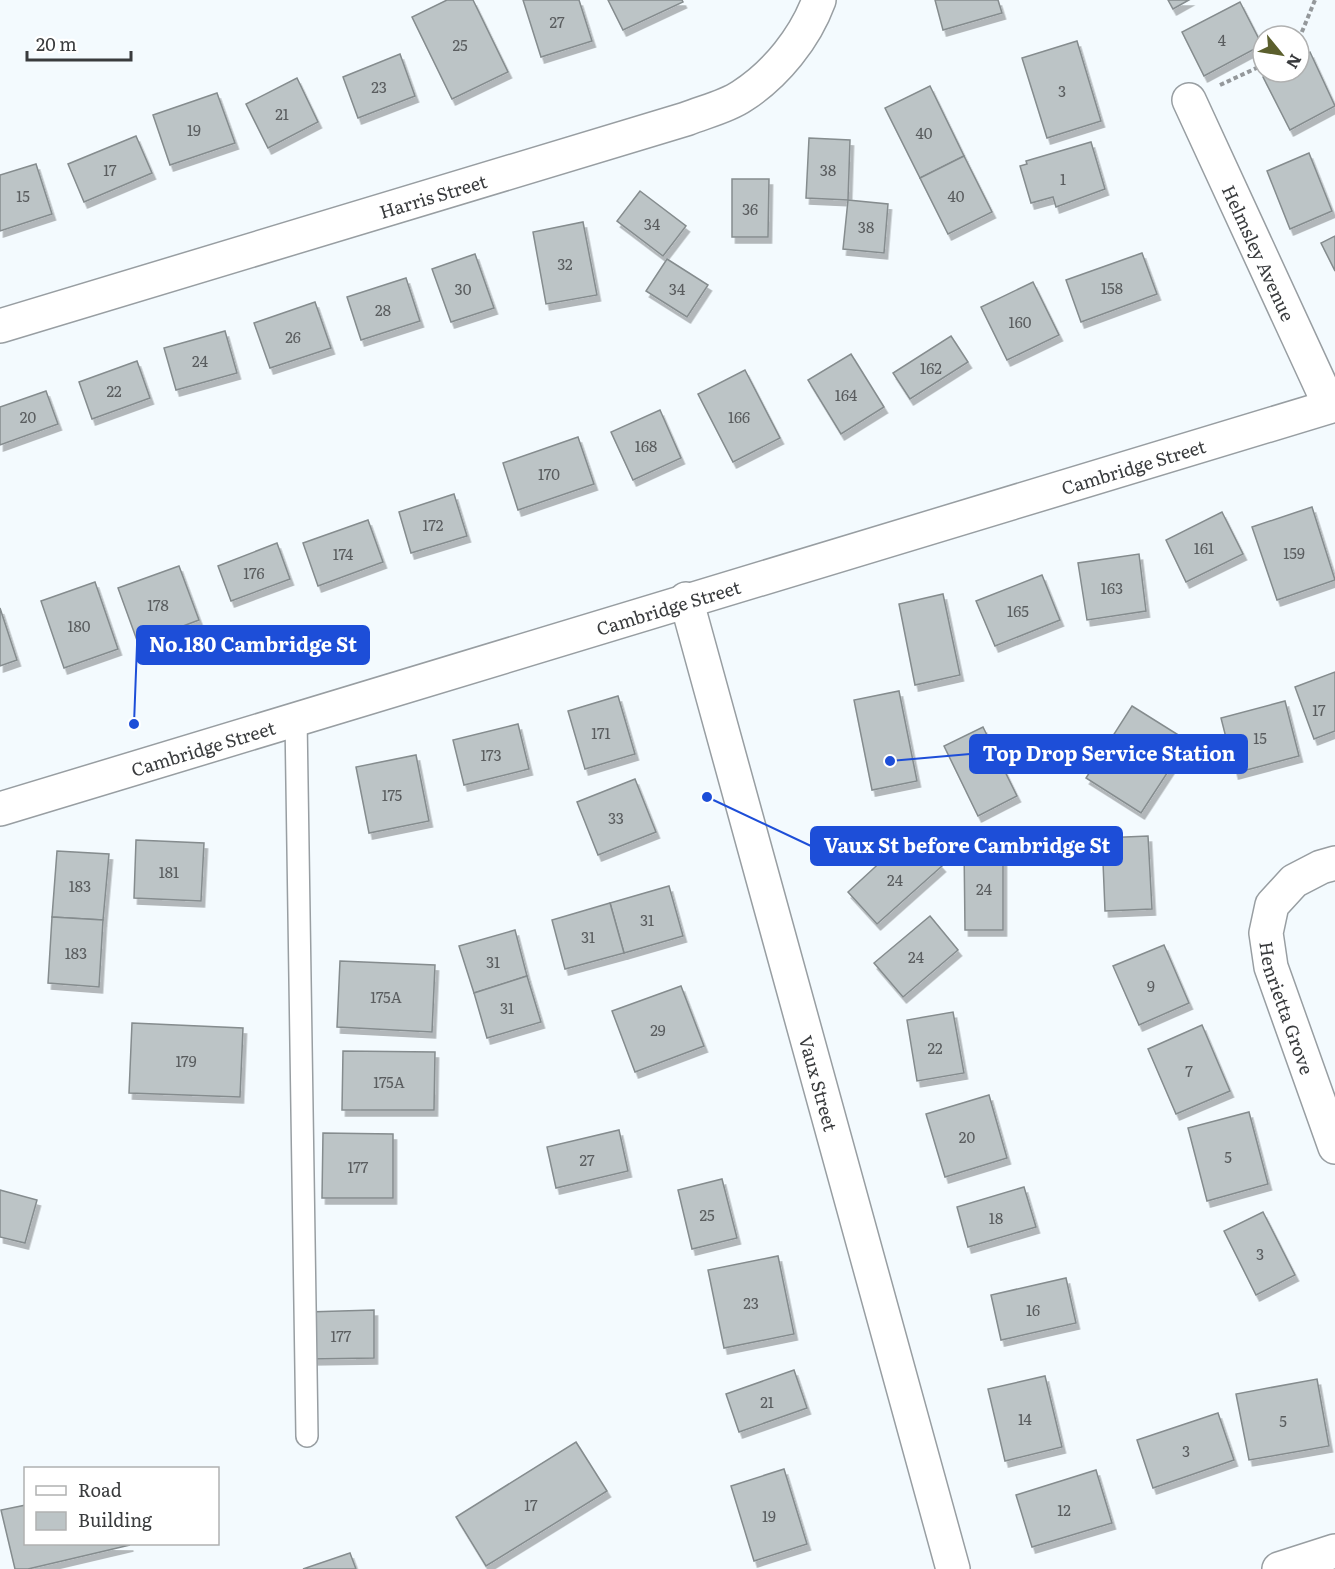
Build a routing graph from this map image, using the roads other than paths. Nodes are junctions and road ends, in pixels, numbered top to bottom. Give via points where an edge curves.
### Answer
1 (819, 0) edge
2 (1189, 100) road end
3 (0, 326) edge
4 (1333, 405) edge
5 (686, 599) junction
6 (296, 718) junction
7 (0, 809) edge
8 (1335, 863) edge
9 (1335, 1147) edge
10 (307, 1436) dead end
11 (1335, 1551) edge
12 (953, 1569) edge
13 (1279, 1569) edge

1 - 3 street, Harris Street via 813,17 780,65 741,98 686,119
2 - 4 street, Helmsley Avenue
4 - 5 street, Cambridge Street
5 - 6 street, Cambridge Street
5 - 12 street, Vaux Street
6 - 7 street, Cambridge Street
6 - 10 lane
8 - 9 street, Henrietta Grove via 1294,881 1272,904 1266,933 1271,967
11 - 13 street

